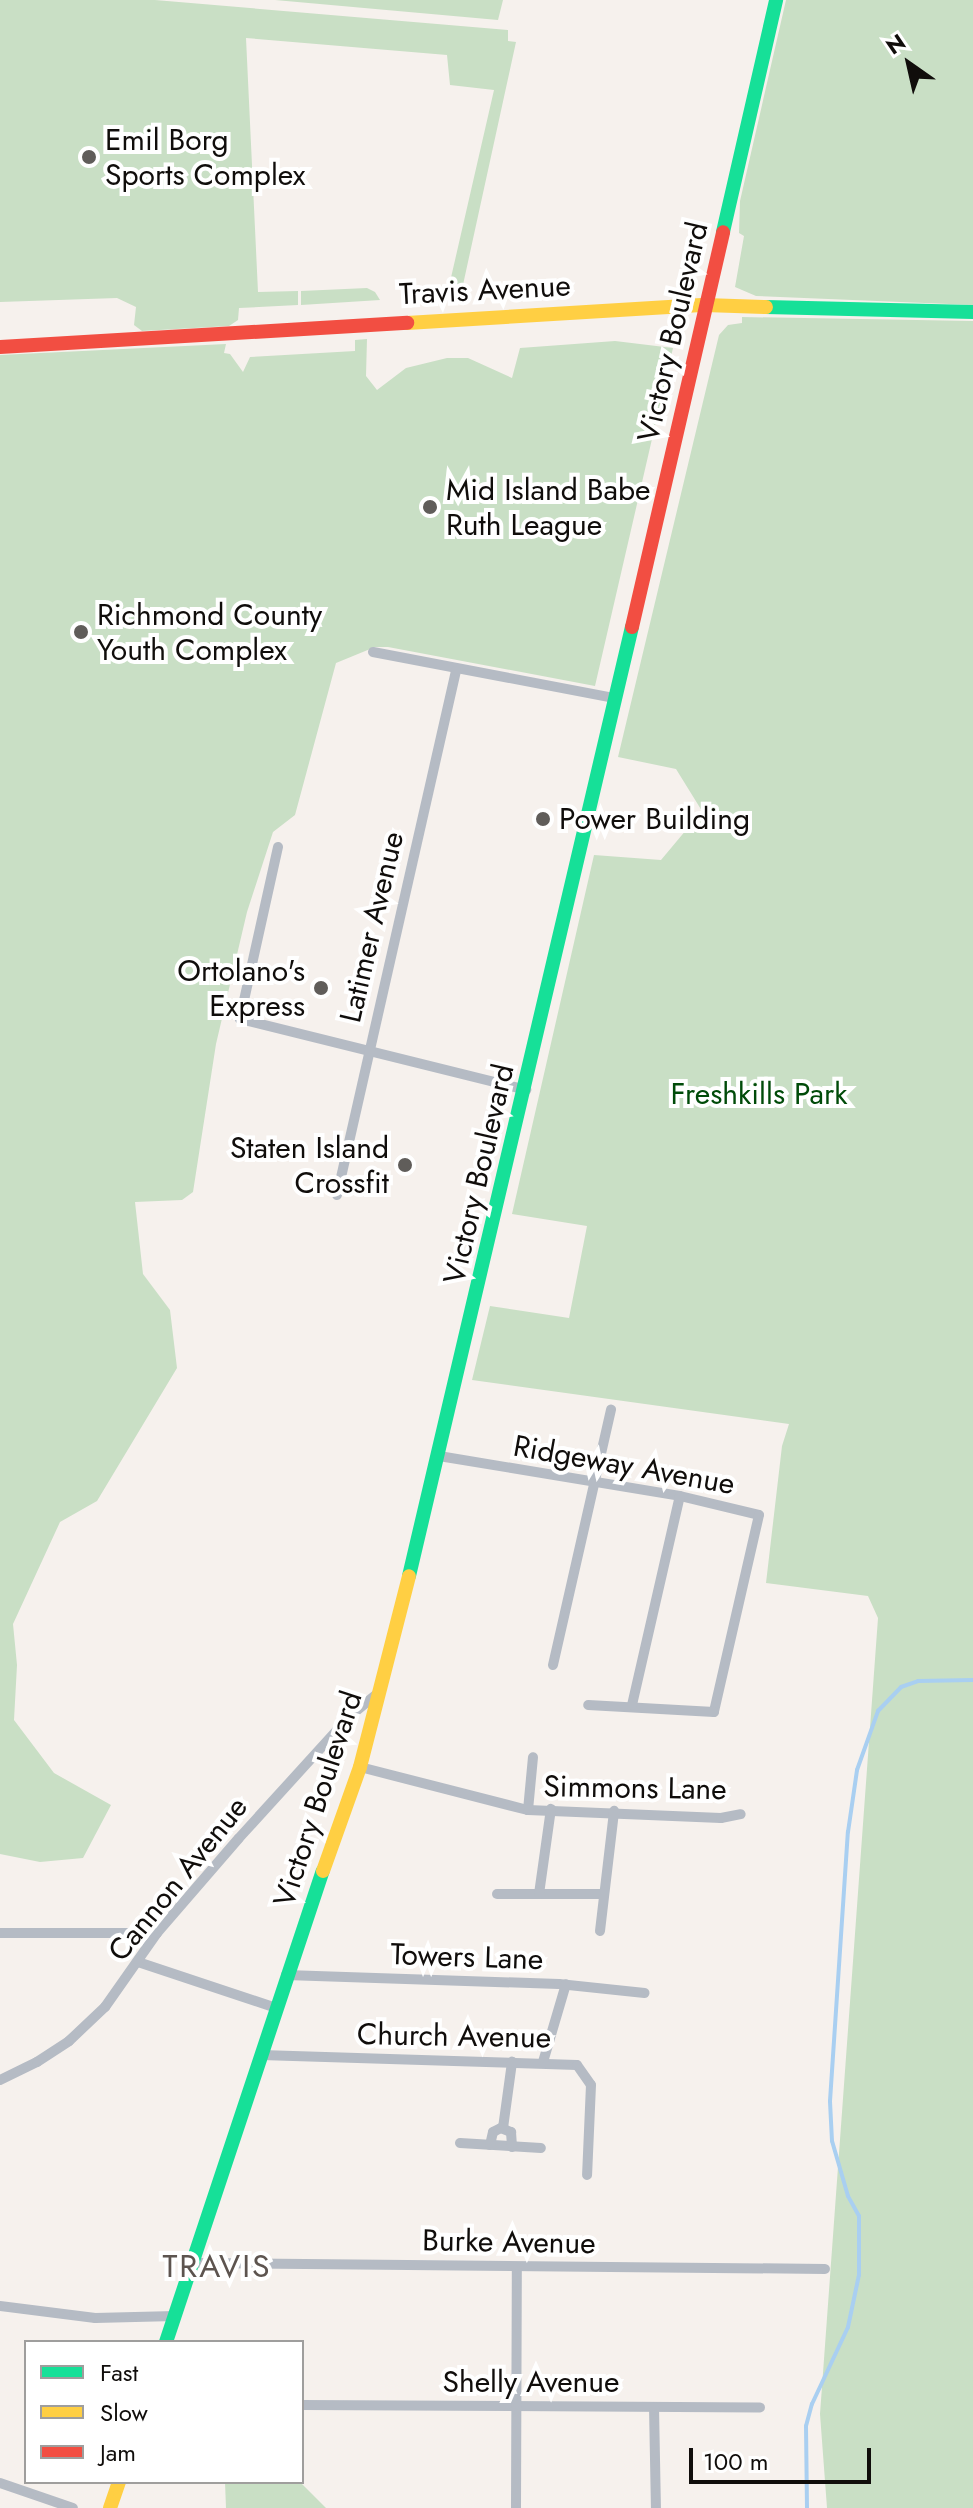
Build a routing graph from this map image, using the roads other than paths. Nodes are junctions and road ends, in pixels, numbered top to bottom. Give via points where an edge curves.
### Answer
1 (776, 0) edge
2 (705, 305) junction
3 (973, 312) edge
4 (0, 347) edge
5 (373, 652) dead end
6 (456, 671) junction
7 (615, 698) junction
8 (278, 847) dead end
9 (369, 1049) junction
10 (526, 1090) junction
11 (337, 1195) dead end
12 (611, 1409) dead end
13 (439, 1456) junction
14 (593, 1482) junction
15 (680, 1496) junction
16 (553, 1665) dead end
17 (381, 1691) junction
18 (588, 1705) dead end
19 (632, 1705) junction
20 (533, 1757) dead end
21 (360, 1767) junction
22 (551, 1809) junction
23 (528, 1810) junction
24 (614, 1811) junction
25 (741, 1814) dead end
26 (497, 1894) dead end
27 (539, 1894) junction
28 (603, 1894) junction
29 (600, 1931) dead end
30 (0, 1933) edge
31 (157, 1933) junction
32 (138, 1962) junction
33 (286, 1975) junction
34 (566, 1984) junction
35 (645, 1993) dead end
36 (276, 2008) junction
37 (261, 2055) junction
38 (512, 2062) junction
39 (543, 2062) junction
40 (0, 2080) edge
41 (503, 2128) junction
42 (460, 2143) dead end
43 (490, 2145) junction
44 (512, 2147) junction
45 (541, 2148) dead end
46 (587, 2175) dead end
47 (192, 2263) junction
48 (517, 2267) junction
49 (825, 2269) dead end
50 (0, 2306) edge
51 (175, 2316) junction
52 (167, 2340) edge
53 (304, 2405) edge
54 (516, 2406) junction
55 (654, 2407) junction
56 (760, 2407) dead end
57 (0, 2483) edge
58 (118, 2484) edge
59 (73, 2508) edge
60 (110, 2508) edge
61 (516, 2508) edge
62 (656, 2508) edge

1 - 2 main road, Victory Boulevard
2 - 3 main road, Travis Avenue
2 - 4 main road, Travis Avenue
2 - 7 main road, Victory Boulevard
5 - 6 street
6 - 7 street
6 - 9 street, Latimer Avenue
7 - 10 main road, Victory Boulevard
8 - 9 street via 240,1019
9 - 10 street
9 - 11 street, Latimer Avenue
10 - 13 main road, Victory Boulevard
12 - 14 street
13 - 14 street, Ridgeway Avenue
13 - 17 main road, Victory Boulevard
14 - 15 street, Ridgeway Avenue
14 - 16 street
15 - 19 street
15 - 19 street, Ridgeway Avenue via 759,1515 714,1712
17 - 21 main road, Victory Boulevard
17 - 31 street, Cannon Avenue via 332,1736
18 - 19 street, Ridgeway Avenue
20 - 23 street, Simmons Lane
21 - 23 street, Simmons Lane
21 - 33 main road, Victory Boulevard
22 - 23 street, Simmons Lane
22 - 24 street, Simmons Lane
22 - 27 street
24 - 25 street, Simmons Lane via 721,1818
24 - 28 street
26 - 27 street
27 - 28 street
28 - 29 street
30 - 31 street
31 - 32 street, Cannon Avenue
32 - 36 street
32 - 40 street, Cannon Avenue via 105,2007 69,2041
33 - 34 street, Towers Lane
33 - 36 main road, Victory Boulevard
34 - 35 street, Towers Lane
34 - 39 street
36 - 37 main road, Victory Boulevard
37 - 38 street, Church Avenue
37 - 47 main road, Victory Boulevard
38 - 39 street, Church Avenue
38 - 41 street
39 - 46 street, Church Avenue via 569,2062 589,2077
41 - 43 street via 493,2132
41 - 44 street via 513,2135
42 - 43 street
43 - 44 street
44 - 45 street
47 - 48 street, Burke Avenue
47 - 51 main road, Victory Boulevard
48 - 49 street, Burke Avenue
48 - 54 street
50 - 51 street via 95,2318
51 - 52 main road, Victory Boulevard
53 - 54 street, Shelly Avenue
54 - 55 street, Shelly Avenue
54 - 61 street
55 - 56 street, Shelly Avenue
55 - 62 street
57 - 59 street
58 - 60 main road

